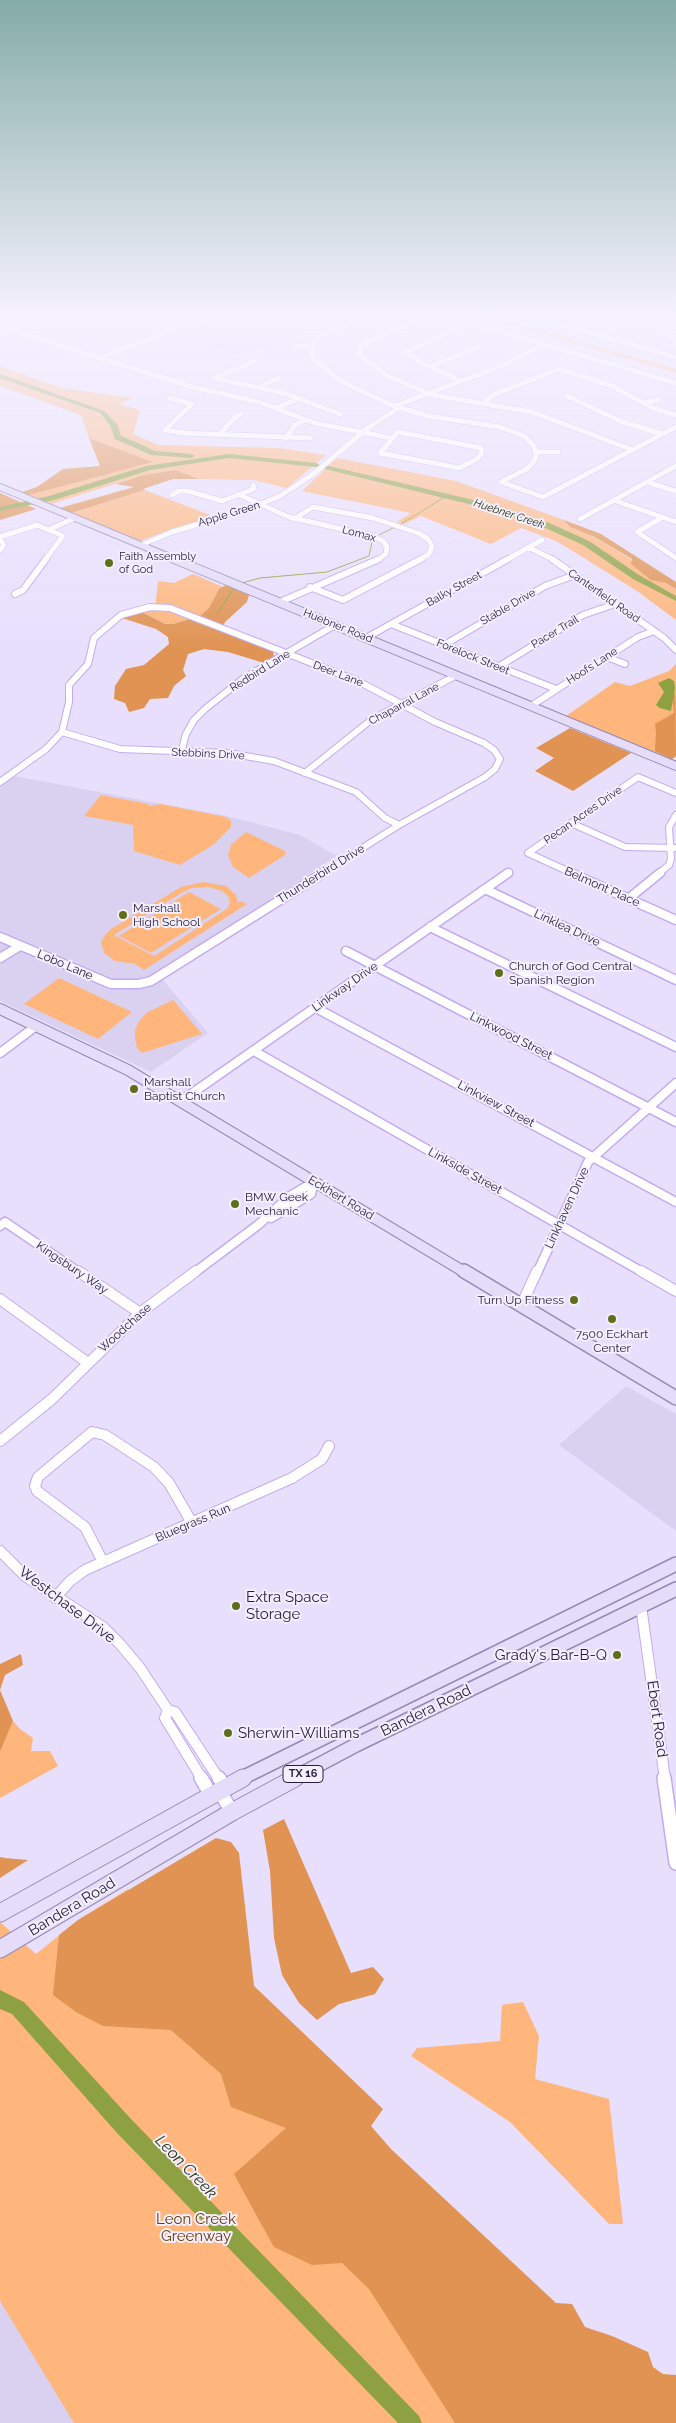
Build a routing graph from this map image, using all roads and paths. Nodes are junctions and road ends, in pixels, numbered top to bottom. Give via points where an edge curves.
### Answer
1 (169, 426) edge
2 (227, 426) edge
3 (294, 426) edge
4 (332, 426) edge
5 (368, 426) edge
6 (488, 426) edge
7 (567, 426) edge
8 (636, 426) edge
9 (676, 427) edge
10 (359, 432) junction
11 (220, 434) junction
12 (662, 434) junction
13 (286, 438) junction
14 (311, 438) dead end
15 (391, 438) junction
16 (633, 450) junction
17 (535, 452) junction
18 (558, 452) dead end
19 (676, 466) edge
20 (502, 482) joint
21 (647, 482) junction
22 (253, 485) dead end
23 (0, 487) edge
24 (676, 491) edge
25 (172, 495) dead end
26 (240, 495) junction
27 (543, 497) joint
28 (613, 500) junction
29 (262, 507) junction
30 (663, 517) junction
31 (78, 519) junction
32 (294, 519) junction
33 (580, 519) dead end
34 (676, 522) edge
35 (37, 526) joint
36 (51, 531) junction
37 (0, 538) edge
38 (542, 540) dead end
39 (145, 547) junction
40 (528, 548) junction
41 (0, 550) edge
42 (676, 558) edge
43 (575, 575) junction
44 (310, 587) junction
45 (15, 594) dead end
46 (280, 602) junction
47 (615, 604) junction
48 (391, 624) junction
49 (335, 625) junction
50 (654, 631) junction
51 (366, 638) junction
52 (444, 645) junction
53 (676, 650) edge
54 (285, 654) junction
55 (606, 657) junction
56 (625, 664) dead end
57 (498, 667) junction
58 (457, 675) junction
59 (556, 689) junction
60 (404, 704) junction
61 (531, 706) junction
62 (62, 732) junction
63 (181, 753) junction
64 (498, 755) joint
65 (676, 766) edge
66 (306, 773) junction
67 (0, 782) edge
68 (676, 794) edge
69 (676, 816) edge
70 (571, 823) junction
71 (399, 825) junction
72 (673, 848) edge
73 (528, 853) joint
74 (509, 872) dead end
75 (484, 889) junction
76 (628, 899) junction
77 (676, 920) edge
78 (430, 927) junction
79 (0, 937) edge
80 (20, 946) junction
81 (346, 951) dead end
82 (0, 958) edge
83 (375, 966) junction
84 (676, 980) edge
85 (133, 985) joint
86 (316, 1008) junction
87 (0, 1009) edge
88 (36, 1026) junction
89 (676, 1047) edge
90 (254, 1051) junction
91 (0, 1053) edge
92 (676, 1083) edge
93 (181, 1101) junction
94 (648, 1107) junction
95 (676, 1122) edge
96 (594, 1157) junction
97 (314, 1182) junction
98 (676, 1202) edge
99 (2, 1224) edge
100 (559, 1224) junction
101 (676, 1291) edge
102 (0, 1299) edge
103 (521, 1306) junction
104 (140, 1313) junction
105 (88, 1363) junction
106 (676, 1398) edge
107 (0, 1441) edge
108 (329, 1446) dead end
109 (192, 1523) junction
110 (0, 1551) edge
111 (103, 1562) junction
112 (676, 1564) edge
113 (676, 1589) edge
114 (55, 1598) junction
115 (641, 1606) junction
116 (423, 1689) junction
117 (435, 1707) junction
118 (218, 1791) junction
119 (232, 1812) junction
120 (676, 1863) edge
121 (0, 1913) edge
122 (0, 1949) edge

1 - 11 street via 165,430
2 - 11 street
3 - 13 street
4 - 10 street
5 - 10 street, Apple Green
6 - 17 street via 511,430 530,440
7 - 16 street
8 - 12 street
9 - 12 street
10 - 15 street
10 - 29 street, Apple Green via 306,483 293,493
11 - 13 street
12 - 16 street
13 - 14 street
15 - 15 street via 398,432 481,448 480,456 459,468 380,454
16 - 27 street
17 - 18 street
17 - 20 street via 536,458 530,466
19 - 21 street
20 - 27 street
21 - 24 street
21 - 28 street
22 - 26 street via 253,489
23 - 31 main road, Huebner Road
25 - 26 street via 188,491 218,501
26 - 29 street, Lomax
28 - 30 street
28 - 33 street
29 - 32 street, Lomax
29 - 39 street, Apple Green via 182,528
30 - 34 street
30 - 42 street via 637,532
31 - 36 street
31 - 39 main road, Huebner Road
32 - 44 street, Lomax via 372,536 383,541 387,548 386,554 378,560
32 - 44 street via 314,507 394,523 423,535 432,544 429,554 407,568 343,600
35 - 36 street
35 - 37 street
36 - 45 street via 63,536 23,590
37 - 41 street via 4,545
38 - 40 street, Balky Street
39 - 46 main road, Huebner Road
40 - 43 street, Canterfield Road via 548,556
40 - 48 street, Balky Street
43 - 47 street, Canterfield Road
43 - 52 street, Stable Drive via 545,586
44 - 46 street, Lomax
46 - 49 main road, Huebner Road
47 - 50 street, Canterfield Road
47 - 57 street, Pacer Trail via 583,616
48 - 51 street, Balky Street
48 - 52 street, Forelock Street
49 - 51 main road, Huebner Road
49 - 54 street, Redbird Lane
50 - 53 street, Canterfield Road
50 - 55 street, Hoofs Lane
51 - 58 main road, Huebner Road
52 - 57 street, Forelock Street
54 - 60 street, Deer Lane via 358,681
54 - 62 street, Deer Lane via 170,608 142,608 127,612 114,619 94,638 88,664 68,685 69,702
54 - 63 street, Redbird Lane via 244,678 205,709 190,727
55 - 56 street
55 - 59 street, Hoofs Lane
57 - 59 street, Forelock Street
58 - 60 street, Chaparral Lane
58 - 61 main road, Huebner Road
59 - 61 street, Hoofs Lane
60 - 64 street, Deer Lane via 435,722 484,743
60 - 66 street, Chaparral Lane via 372,720
61 - 65 main road, Huebner Road
62 - 63 street, Stebbins Drive via 120,749
62 - 67 street via 34,758
63 - 66 street, Stebbins Drive via 228,753 260,758
64 - 71 street, Thunderbird Drive via 499,764 495,770
66 - 71 street, Stebbins Drive via 356,792 385,818
68 - 70 street, Pecan Acres Drive via 638,777
69 - 72 street via 670,827
70 - 72 street via 594,836 625,847
70 - 73 street, Pecan Acres Drive
71 - 85 street, Thunderbird Drive via 158,978
72 - 76 street via 665,870
73 - 76 street, Belmont Place
74 - 75 street, Linkway Drive
75 - 78 street, Linkway Drive
75 - 84 street, Linklea Drive
76 - 77 street, Belmont Place
78 - 83 street, Linkway Drive
78 - 89 street
79 - 80 street, Lobo Lane
80 - 82 street
80 - 85 street, Lobo Lane via 107,983
81 - 83 street, Linkwood Street
83 - 86 street, Linkway Drive
83 - 94 street, Linkwood Street
86 - 90 street, Linkway Drive
86 - 96 street, Linkview Street
87 - 88 main road, Eckhert Road
88 - 91 street
88 - 93 main road, Eckhert Road via 128,1070
90 - 93 street, Linkway Drive
90 - 100 street, Linkside Street
92 - 94 street, Linkhaven Drive
93 - 97 main road, Eckhert Road
94 - 95 street, Linkwood Street
94 - 96 street, Linkhaven Drive
96 - 98 street, Linkview Street
96 - 100 street, Linkhaven Drive via 588,1162
97 - 103 main road, Eckhert Road
97 - 104 street, Woodchase via 311,1194 258,1225
99 - 104 street, Kingsbury Way
100 - 101 street, Linkside Street
100 - 103 street, Linkhaven Drive
102 - 105 street
103 - 106 main road, Eckhert Road
104 - 105 street, Woodchase
105 - 107 street, Woodchase via 52,1399
108 - 109 street, Bluegrass Run via 322,1460 292,1478
109 - 111 street, Bluegrass Run
109 - 111 street via 169,1483 154,1467 105,1435 97,1432 86,1436 38,1476 35,1486 37,1491 84,1527
110 - 114 street, Westchase Drive via 25,1576
111 - 114 street, Bluegrass Run via 79,1574
112 - 116 main road, Bandera Road / TX 16
113 - 115 main road, Bandera Road / TX 16
114 - 118 street, Westchase Drive via 103,1627 120,1644 168,1710 165,1718
115 - 117 main road, Bandera Road / TX 16
115 - 120 street, Ebert Road
116 - 117 main road
116 - 118 main road, Bandera Road / TX 16
117 - 119 main road, Bandera Road / TX 16 via 356,1745
118 - 119 street, Westchase Drive
118 - 121 main road, Bandera Road / TX 16
119 - 122 main road, Bandera Road / TX 16

